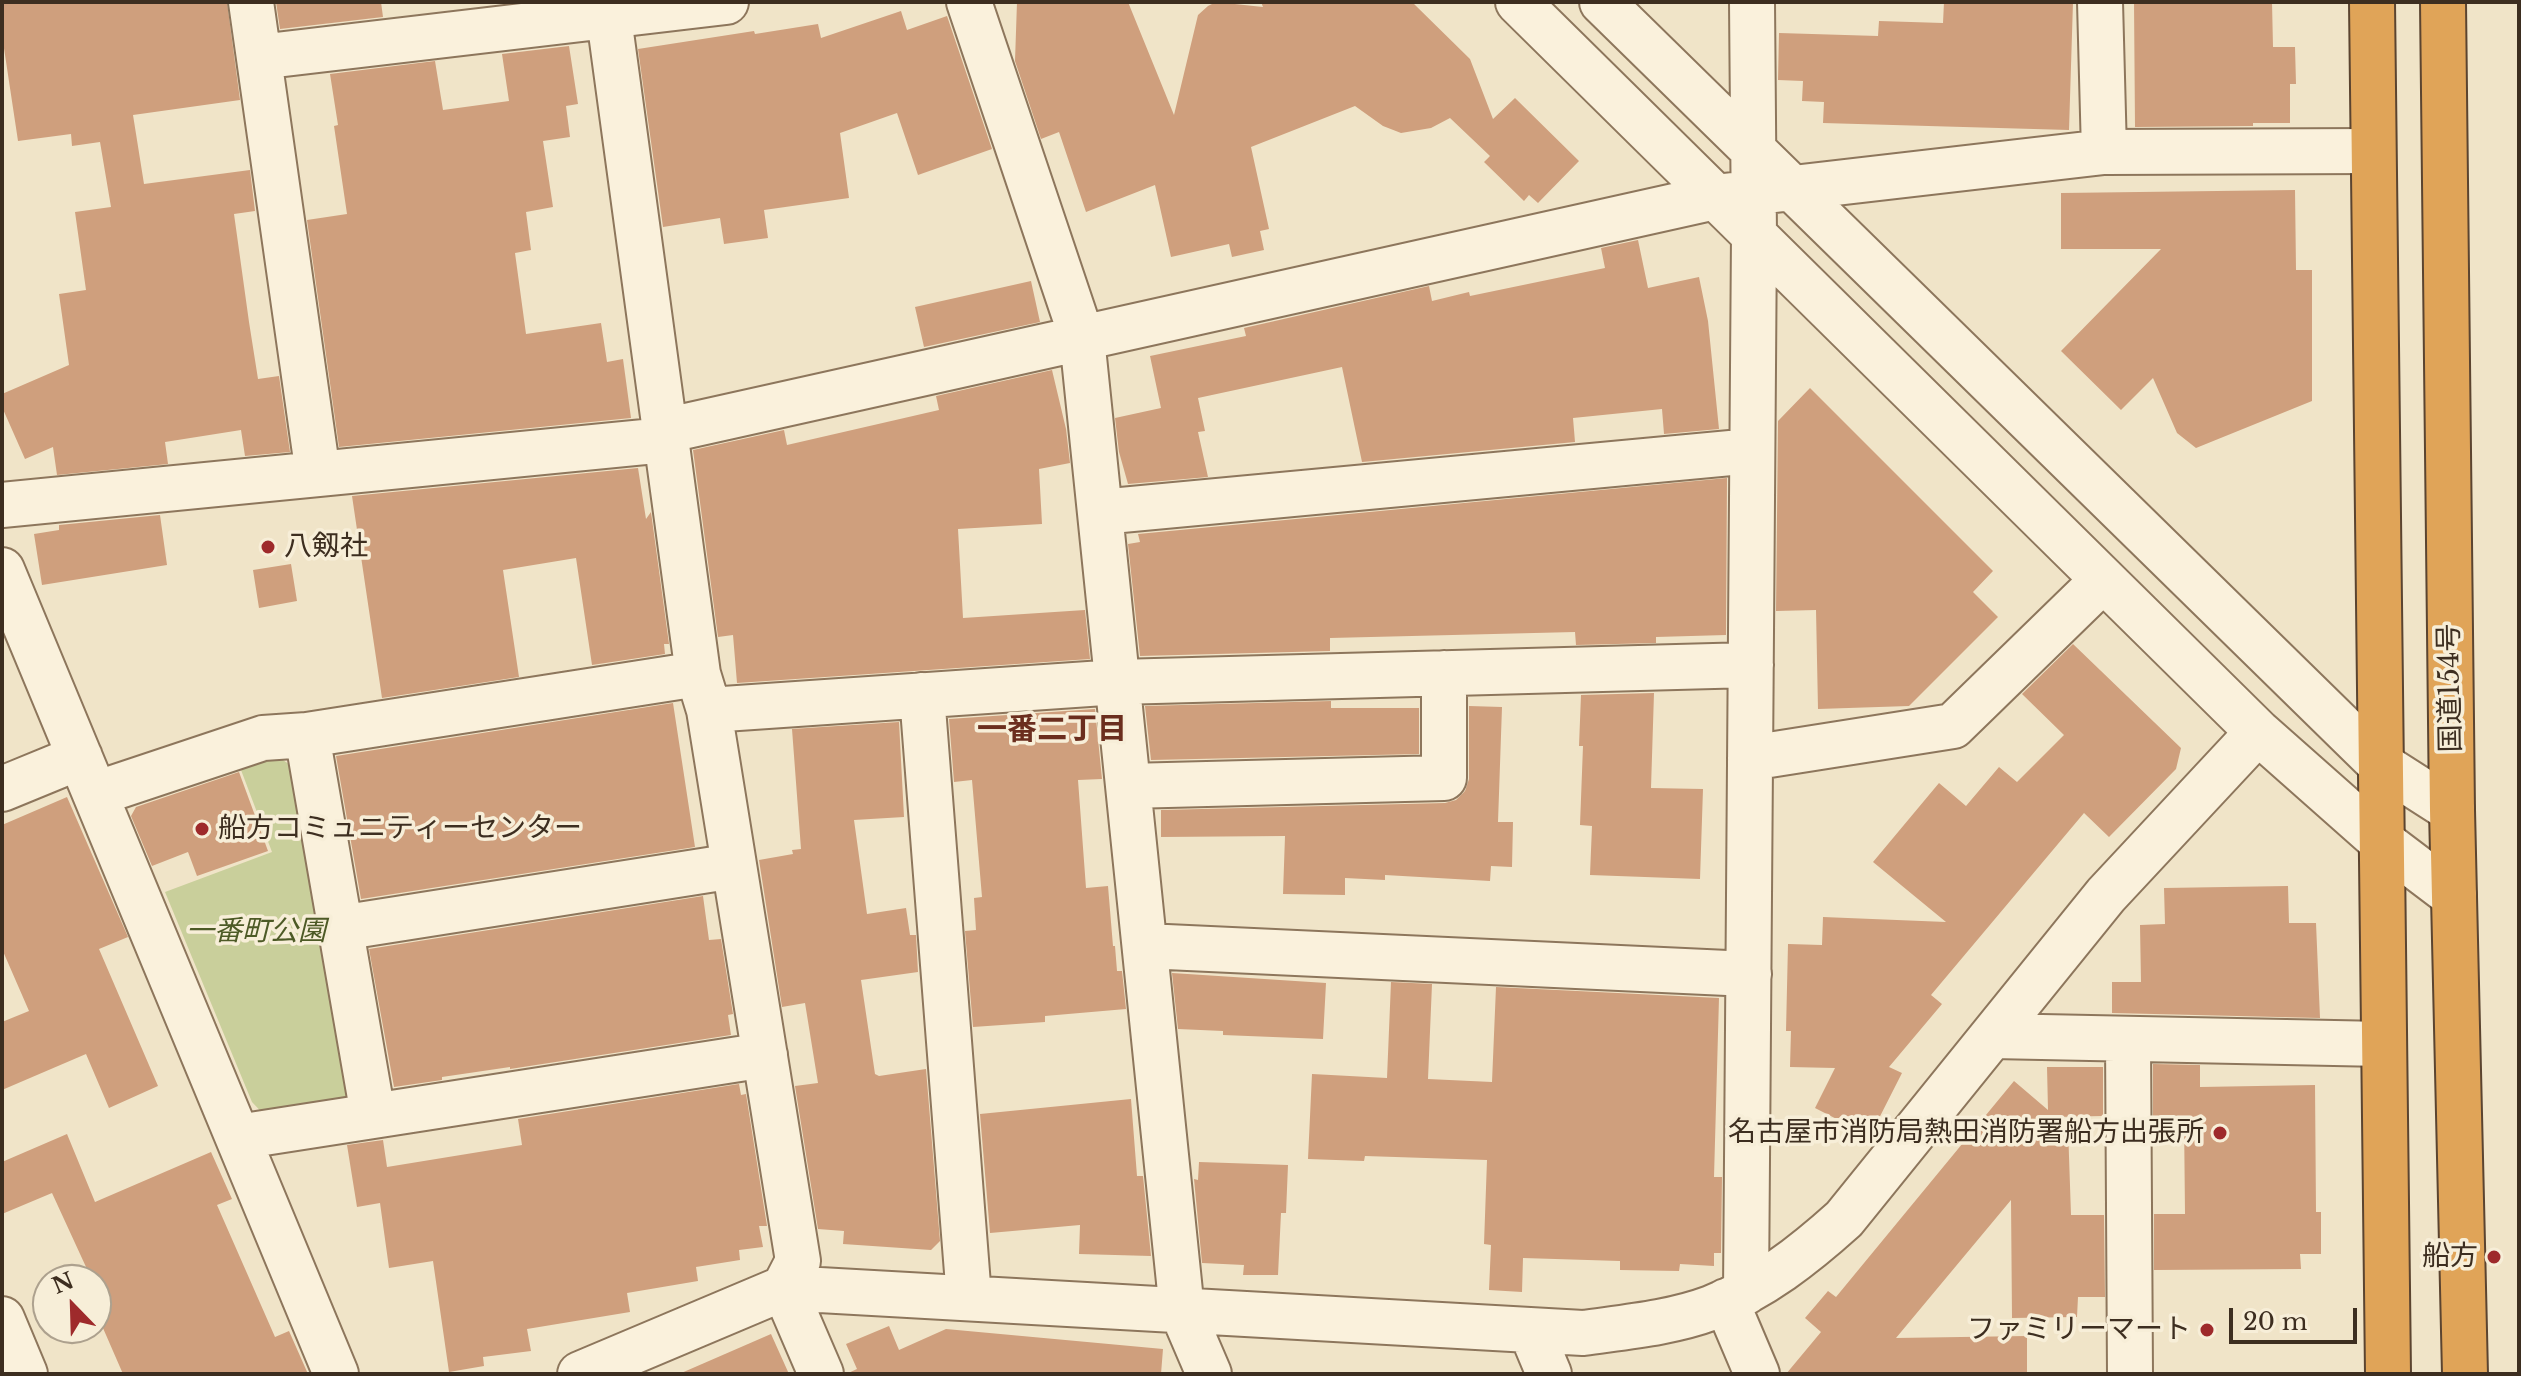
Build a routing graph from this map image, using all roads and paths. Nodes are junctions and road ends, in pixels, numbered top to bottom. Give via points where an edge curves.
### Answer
1 (251, 2) edge
2 (726, 2) edge
3 (969, 2) edge
4 (1518, 2) edge
5 (1602, 2) edge
6 (1752, 2) edge
7 (2100, 2) edge
8 (2372, 2) edge
9 (2443, 2) edge
10 (601, 13) edge
11 (259, 57) junction
12 (1751, 148) junction
13 (2373, 151) junction
14 (2104, 152) junction
15 (1754, 203) junction
16 (1082, 338) junction
17 (665, 435) junction
18 (1752, 451) junction
19 (318, 474) junction
20 (2, 505) edge
21 (1100, 512) junction
22 (2, 570) edge
23 (2103, 580) junction
24 (1751, 665) junction
25 (1444, 673) junction
26 (1118, 682) junction
27 (704, 692) junction
28 (922, 695) junction
29 (2258, 732) junction
30 (307, 735) junction
31 (1750, 758) junction
32 (2380, 764) junction
33 (87, 775) junction
34 (1128, 786) junction
35 (2, 789) edge
36 (2452, 810) junction
37 (2380, 840) junction
38 (734, 866) junction
39 (2454, 896) junction
40 (340, 928) junction
41 (1145, 946) junction
42 (1749, 974) junction
43 (1993, 1036) junction
44 (2128, 1039) junction
45 (2383, 1044) junction
46 (765, 1055) junction
47 (373, 1115) junction
48 (238, 1137) junction
49 (784, 1288) junction
50 (1736, 1297) junction
51 (969, 1298) junction
52 (1182, 1311) junction
53 (2, 1319) edge
54 (1531, 1331) junction
55 (25, 1374) edge
56 (336, 1374) edge
57 (580, 1374) edge
58 (821, 1374) edge
59 (1209, 1374) edge
60 (1549, 1374) edge
61 (1757, 1374) edge
62 (2130, 1374) edge
63 (2388, 1374) edge
64 (2465, 1374) edge

1 - 11 street
2 - 10 street
3 - 16 street
4 - 15 street
5 - 12 street
6 - 12 street
7 - 14 street
8 - 13 highway
9 - 36 highway, 国道154号
10 - 11 street
10 - 17 street
11 - 19 street
12 - 15 street
13 - 14 street
13 - 32 highway
14 - 15 street
15 - 16 street
15 - 18 street
15 - 23 street
15 - 32 street
16 - 17 street
16 - 21 street
17 - 19 street
17 - 27 street
18 - 21 street
18 - 24 street
19 - 20 street
21 - 26 street
22 - 33 street
23 - 29 street
23 - 31 street via 1953,726
24 - 25 street
24 - 31 street
25 - 26 street
25 - 34 street via 1444,778
26 - 28 street
26 - 34 street
27 - 28 street
27 - 30 street
27 - 38 street
28 - 51 street
29 - 37 street
29 - 43 street via 2106,895
30 - 33 street via 263,738
30 - 40 street
31 - 42 street
32 - 36 street
32 - 37 highway
33 - 35 street
33 - 48 street
34 - 41 street
36 - 39 highway, 国道154号
37 - 39 street
37 - 45 highway
38 - 40 street
38 - 46 street
39 - 64 highway, 国道154号
40 - 47 street
41 - 42 street
41 - 52 street
42 - 50 street
43 - 44 street
43 - 50 street via 1844,1219 1800,1257
44 - 45 street
44 - 62 street
45 - 63 highway
46 - 47 street
46 - 49 street via 798,1261
47 - 48 street
48 - 56 street
49 - 51 street
49 - 57 street
49 - 58 street
50 - 54 street via 1647,1324 1583,1333
50 - 61 street
51 - 52 street
52 - 54 street
52 - 59 street
53 - 55 street
54 - 60 street

